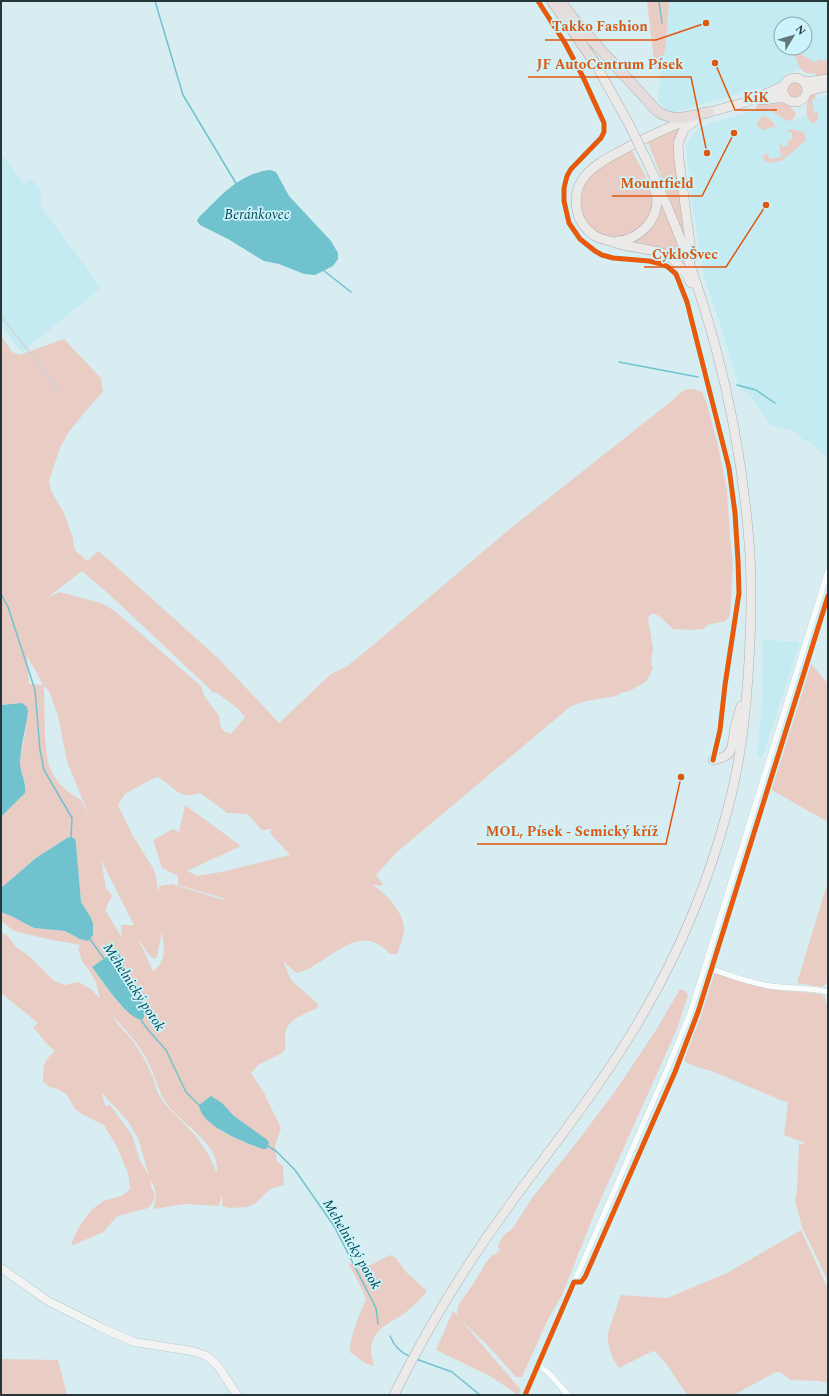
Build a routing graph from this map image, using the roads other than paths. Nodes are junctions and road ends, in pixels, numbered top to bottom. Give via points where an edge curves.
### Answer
1 (538, 1) edge
2 (552, 1) edge
3 (559, 1) edge
4 (595, 64) junction
5 (828, 79) edge
6 (784, 86) junction
7 (828, 86) edge
8 (806, 87) junction
9 (786, 98) junction
10 (746, 102) junction
11 (709, 112) junction
12 (646, 158) junction
13 (610, 241) junction
14 (695, 280) junction
15 (708, 323) junction
16 (828, 571) edge
17 (748, 686) junction
18 (713, 760) joint
19 (705, 966) junction
20 (828, 992) edge
21 (1, 1268) edge
22 (538, 1365) junction
23 (237, 1395) edge
24 (394, 1395) edge
25 (525, 1395) edge
26 (568, 1395) edge

1 - 18 street via 565,43 604,123 601,138 567,176 564,201 568,222 580,239 602,255 662,264 676,274 687,302 729,468 735,513 739,593 720,730
2 - 4 highway
3 - 4 highway
3 - 11 highway via 580,28 657,111 666,117 675,118
4 - 12 main road, bridge
5 - 8 main road
6 - 8 main road via 788,80 794,78 800,79
6 - 9 main road
6 - 10 main road
7 - 8 main road
8 - 9 main road via 806,97 801,102 791,102
9 - 10 main road
10 - 11 main road
11 - 13 main road via 629,146 584,176 576,193 580,220 589,232
11 - 14 main road via 684,129 678,143
12 - 13 main road via 657,202 651,221 645,229 631,238
12 - 14 main road
13 - 15 main road via 661,252 676,260 692,283
14 - 15 main road
15 - 17 main road via 728,399 747,516 751,597
16 - 19 street
17 - 18 main road via 735,726 732,747 724,757
17 - 24 main road via 737,766 718,844 681,940 660,983 615,1059 459,1279 424,1337
19 - 20 street via 736,978 771,986
19 - 22 street via 689,1016 669,1065
21 - 23 street via 48,1301 134,1342 192,1351 207,1356 218,1366
22 - 25 street
22 - 26 street via 549,1373

